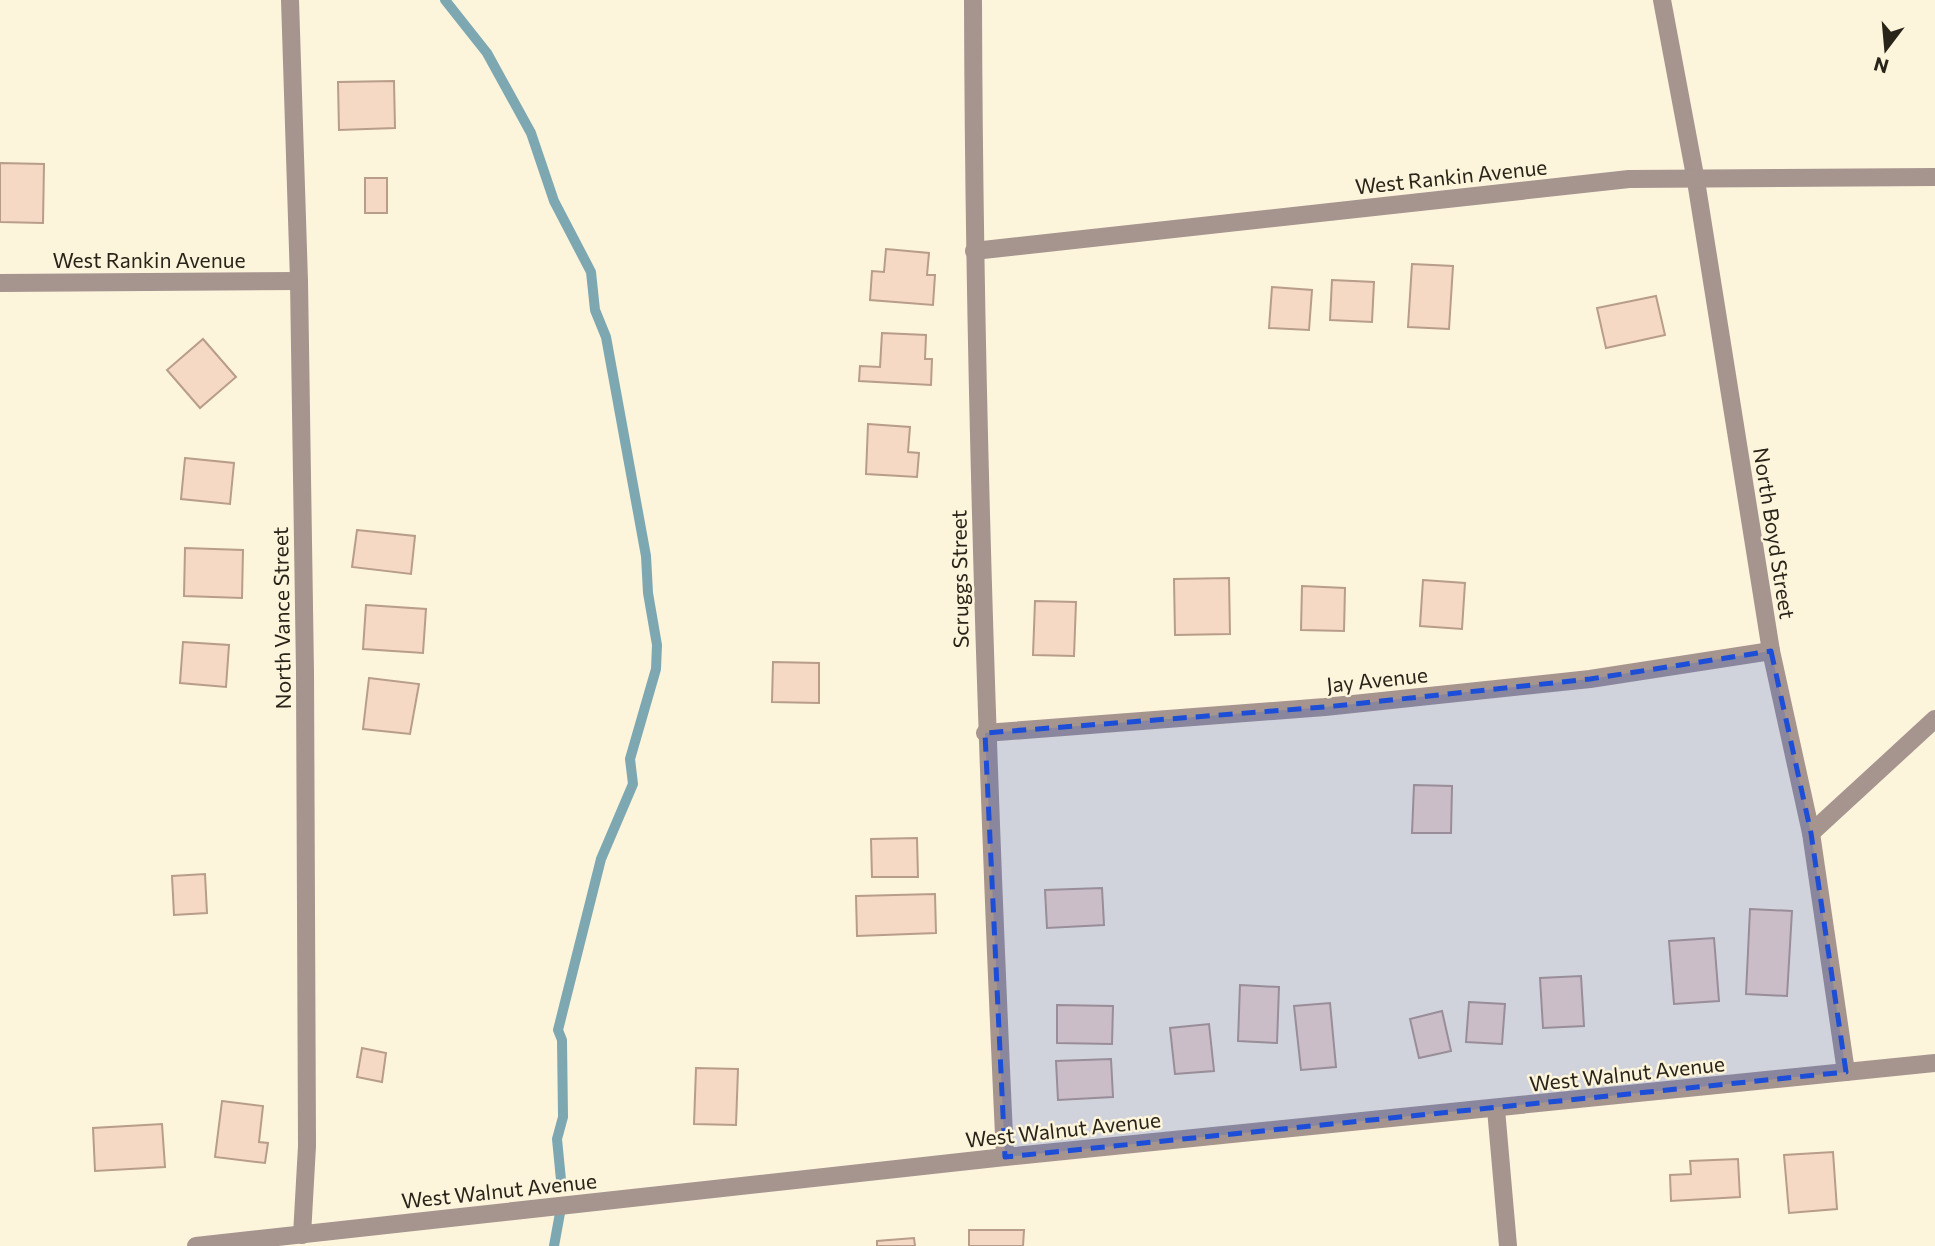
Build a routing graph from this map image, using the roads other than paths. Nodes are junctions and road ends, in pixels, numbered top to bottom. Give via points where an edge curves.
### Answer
1 (290, 0) edge
2 (973, 0) edge
3 (1662, 0) edge
4 (1935, 177) edge
5 (1696, 181) junction
6 (974, 251) junction
7 (299, 281) junction
8 (0, 283) edge
9 (1771, 651) junction
10 (1935, 719) edge
11 (985, 733) junction
12 (1811, 833) junction
13 (1935, 1063) edge
14 (1846, 1072) junction
15 (1496, 1109) junction
16 (1005, 1157) junction
17 (302, 1235) junction
18 (195, 1246) edge
19 (1508, 1246) edge

1 - 7 street, North Vance Street
2 - 6 street, Scruggs Street
3 - 5 street, North Boyd Street
4 - 5 street, West Rankin Avenue
5 - 6 street, West Rankin Avenue via 1629,179
5 - 9 street, North Boyd Street
6 - 11 street, Scruggs Street
7 - 8 street, West Rankin Avenue
7 - 17 street, North Vance Street via 307,1146
9 - 11 street, Jay Avenue via 1590,679 1325,707
9 - 12 street, North Boyd Street
10 - 12 street
11 - 16 street, Scruggs Street
12 - 14 street, North Boyd Street
13 - 14 street, West Walnut Avenue
14 - 15 street, West Walnut Avenue
15 - 16 street, West Walnut Avenue
15 - 19 street
16 - 17 street, West Walnut Avenue
17 - 18 street, West Walnut Avenue

